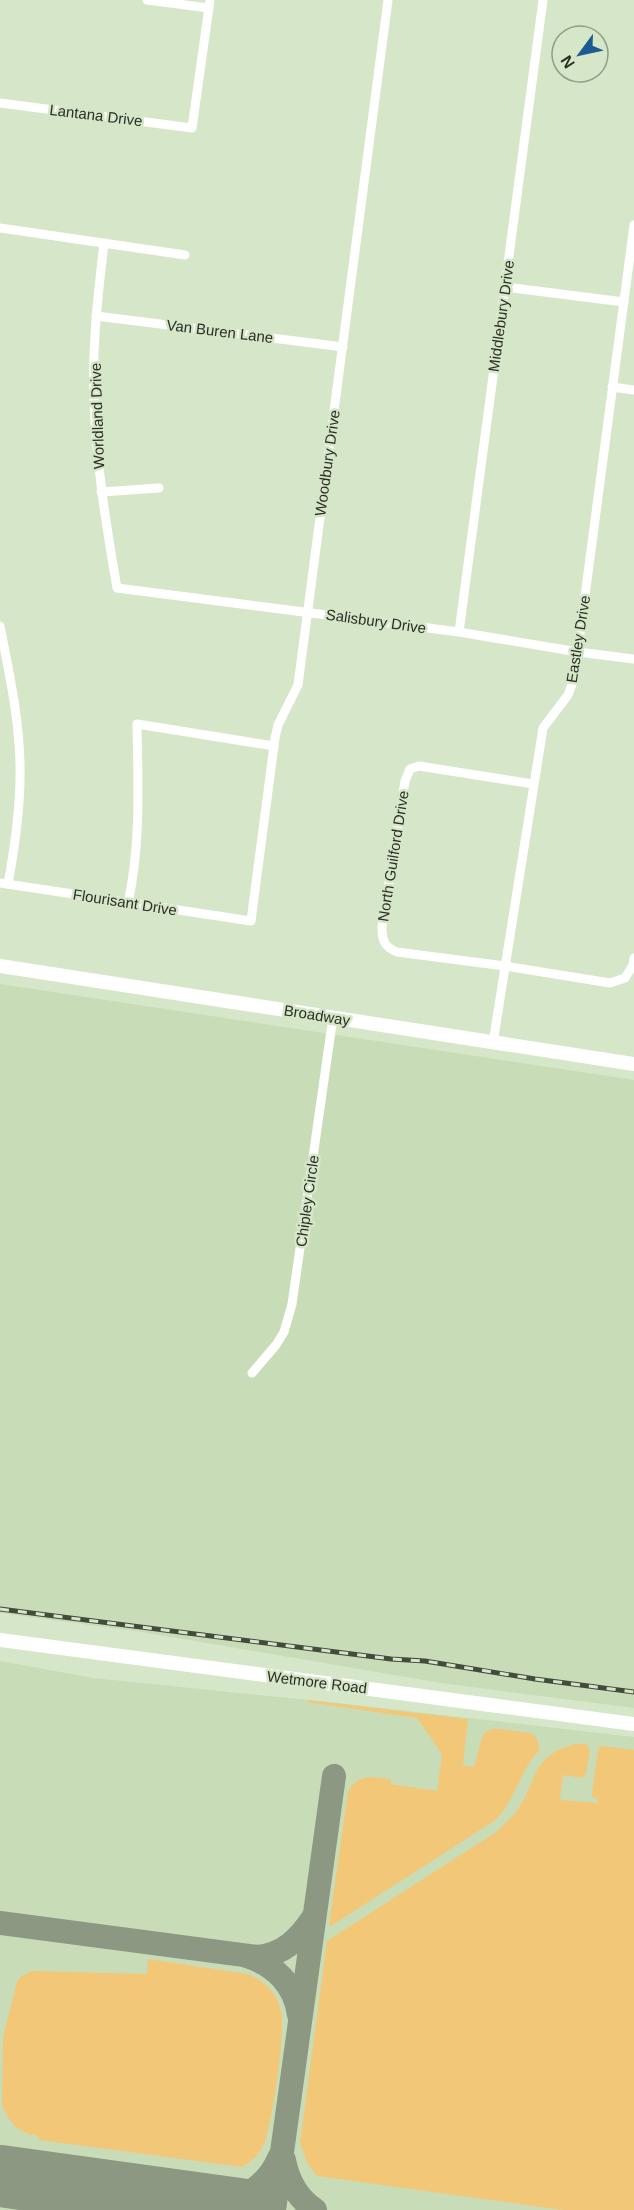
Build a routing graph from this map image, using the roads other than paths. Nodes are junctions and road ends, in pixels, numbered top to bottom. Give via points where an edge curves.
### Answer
1 (147, 0) edge
2 (388, 0) edge
3 (543, 0) edge
4 (209, 4) edge
5 (0, 103) edge
6 (634, 225) edge
7 (0, 228) edge
8 (104, 243) junction
9 (185, 255) dead end
10 (505, 287) junction
11 (624, 302) junction
12 (96, 316) junction
13 (343, 347) junction
14 (612, 387) junction
15 (634, 390) edge
16 (159, 488) dead end
17 (101, 492) junction
18 (117, 588) joint
19 (308, 612) junction
20 (0, 626) edge
21 (459, 632) junction
22 (578, 652) junction
23 (634, 659) edge
24 (274, 746) junction
25 (533, 784) junction
26 (4, 884) edge
27 (128, 903) junction
28 (251, 921) joint
29 (634, 958) edge
30 (0, 966) edge
31 (505, 966) junction
32 (333, 1017) junction
33 (493, 1043) junction
34 (634, 1064) edge
35 (252, 1373) dead end
36 (0, 1640) edge
37 (634, 1724) edge

1 - 4 street
2 - 13 street, Woodbury Drive
3 - 10 street, Middlebury Drive
4 - 5 street, Lantana Drive via 192,128
6 - 11 street, Eastley Drive
7 - 8 street
8 - 9 street
8 - 12 street, Worldland Drive
10 - 11 street
10 - 21 street, Middlebury Drive
11 - 14 street, Eastley Drive
12 - 13 street, Van Buren Lane
12 - 17 street, Worldland Drive via 94,397
13 - 19 street, Woodbury Drive
14 - 15 street
14 - 22 street, Eastley Drive
16 - 17 street
17 - 18 street, Worldland Drive
18 - 19 street, Salisbury Drive
19 - 21 street, Salisbury Drive
19 - 24 street, Woodbury Drive via 298,686 278,725
20 - 26 street via 15,701 20,765 17,822
21 - 22 street, Salisbury Drive
22 - 23 street, Salisbury Drive
22 - 25 street, Eastley Drive via 568,695 543,728
24 - 27 street via 137,724 139,818
24 - 28 street, Woodbury Drive
25 - 31 street, Eastley Drive
25 - 31 street, North Guilford Drive via 419,766 410,769 386,904 382,937 389,949
26 - 27 street, Flourisant Drive
27 - 28 street, Flourisant Drive
29 - 31 street via 625,978 610,983
30 - 32 main road, Broadway
31 - 33 street, Eastley Drive
32 - 33 main road, Broadway
32 - 35 street, Chipley Circle via 292,1304 284,1332
33 - 34 main road, Broadway
36 - 37 main road, Wetmore Road

